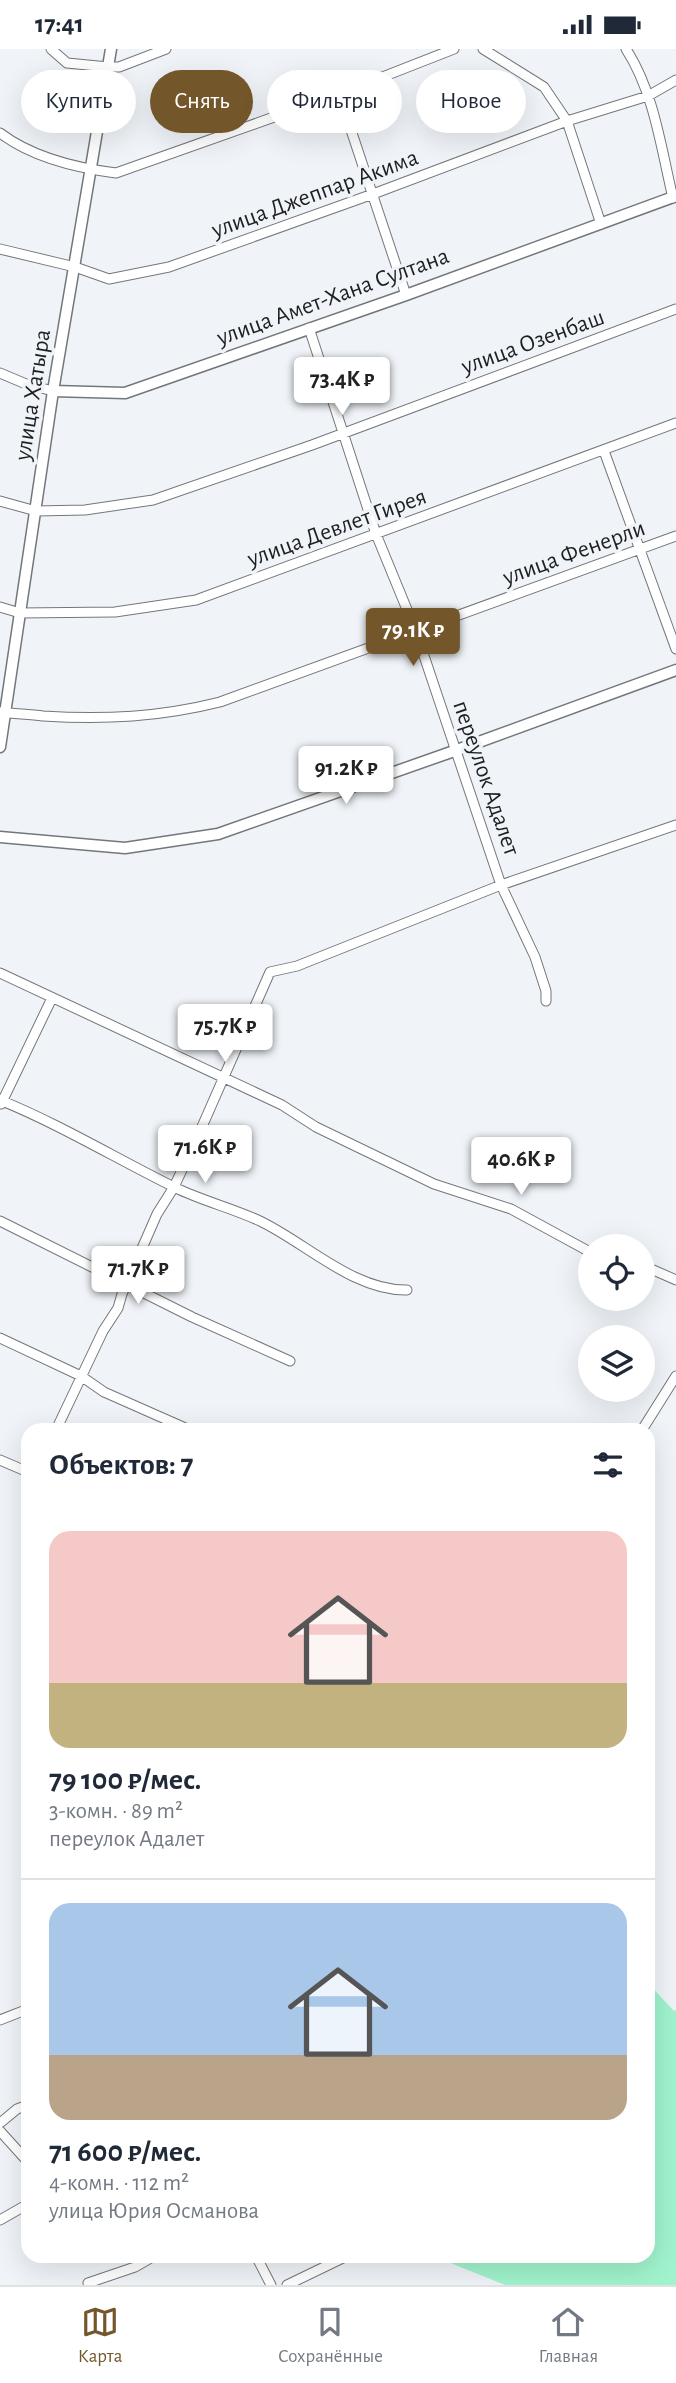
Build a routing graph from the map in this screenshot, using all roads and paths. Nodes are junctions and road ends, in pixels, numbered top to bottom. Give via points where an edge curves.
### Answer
1 (51, 49) edge
2 (111, 49) edge
3 (166, 49) edge
4 (454, 49) edge
5 (483, 49) edge
6 (626, 49) edge
7 (108, 67) junction
8 (400, 70) edge
9 (676, 80) edge
10 (648, 96) junction
11 (267, 120) edge
12 (566, 121) junction
13 (0, 133) edge
14 (352, 133) edge
15 (91, 170) junction
16 (373, 194) junction
17 (674, 197) edge
18 (601, 224) junction
19 (0, 249) edge
20 (75, 267) junction
21 (406, 295) junction
22 (676, 309) edge
23 (309, 328) junction
24 (0, 373) edge
25 (53, 391) junction
26 (676, 423) edge
27 (342, 433) junction
28 (604, 451) junction
29 (0, 501) edge
30 (36, 511) junction
31 (376, 534) junction
32 (676, 536) edge
33 (640, 551) junction
34 (0, 607) edge
35 (20, 613) junction
36 (415, 629) junction
37 (676, 649) edge
38 (676, 670) edge
39 (2, 712) edge
40 (0, 747) edge
41 (457, 750) junction
42 (676, 825) edge
43 (0, 837) edge
44 (502, 885) junction
45 (0, 973) edge
46 (52, 999) junction
47 (547, 1001) dead end
48 (223, 1080) junction
49 (1, 1102) edge
50 (174, 1187) junction
51 (0, 1221) edge
52 (578, 1245) edge
53 (655, 1271) edge
54 (676, 1280) edge
55 (128, 1284) junction
56 (407, 1290) dead end
57 (0, 1338) edge
58 (290, 1361) dead end
59 (81, 1376) junction
60 (676, 1376) edge
61 (59, 1423) edge
62 (174, 1423) edge
63 (646, 1423) edge
64 (0, 1460) edge
65 (21, 1469) edge
66 (21, 2011) edge
67 (0, 2020) edge
68 (21, 2108) edge
69 (0, 2123) edge
70 (0, 2131) edge
71 (21, 2154) edge
72 (21, 2208) edge
73 (0, 2220) edge
74 (142, 2263) edge
75 (260, 2263) edge
76 (333, 2263) edge
77 (88, 2283) dead end
78 (271, 2285) edge
79 (287, 2285) edge

1 - 7 street via 67,63
2 - 7 street, улица Хатыра
3 - 7 street
4 - 8 street
5 - 12 street via 544,87
6 - 10 street
7 - 15 street, улица Хатыра
9 - 10 street, улица Джеппар Акима
10 - 12 street, улица Джеппар Акима
10 - 17 street
11 - 15 street via 116,173
12 - 16 street, улица Джеппар Акима
12 - 18 street
13 - 15 street via 47,158
14 - 16 street
15 - 20 street, улица Хатыра
16 - 20 street, улица Джеппар Акима via 169,267 109,279
16 - 21 street
17 - 18 street, улица Амет-Хана Султана
18 - 21 street, улица Амет-Хана Султана
19 - 20 street, улица Джеппар Акима
20 - 25 street, улица Хатыра
21 - 23 street, улица Амет-Хана Султана
22 - 27 street, улица Озенбаш
23 - 25 street, улица Амет-Хана Султана via 125,393
23 - 27 street, переулок Адалет
24 - 25 street, улица Амет-Хана Султана
25 - 30 street, улица Хатыра
26 - 28 street, улица Девлет Гирея
27 - 30 street, улица Озенбаш via 153,500 85,510
27 - 31 street, переулок Адалет
28 - 31 street, улица Девлет Гирея
28 - 33 street
29 - 30 street, улица Озенбаш
30 - 35 street, улица Хатыра
31 - 35 street, улица Девлет Гирея via 196,600 115,611
31 - 36 street, переулок Адалет
32 - 33 street, улица Фенерли
33 - 36 street, улица Фенерли
33 - 37 street
34 - 35 street, улица Девлет Гирея
35 - 39 street, улица Хатыра
36 - 39 street, улица Фенерли via 220,702 178,713 78,718
36 - 41 street, переулок Адалет
38 - 41 street
39 - 40 street, улица Хатыра
41 - 43 street via 218,834 125,848
41 - 44 street, переулок Адалет
42 - 44 street
44 - 47 street, переулок Адалет via 535,957
44 - 48 street via 297,966 270,972
45 - 46 street
46 - 48 street
46 - 49 street
48 - 50 street
48 - 52 street via 282,1105 316,1127 434,1184 511,1209
49 - 50 street
50 - 55 street via 157,1214
50 - 56 street via 260,1221 360,1279 388,1290
51 - 55 street
53 - 54 street
55 - 58 street
55 - 59 street
57 - 59 street
59 - 61 street
59 - 62 street via 104,1392
60 - 63 street
64 - 65 street
66 - 67 street
68 - 69 street
70 - 71 street
72 - 73 street
74 - 77 street
75 - 78 street
76 - 79 street

